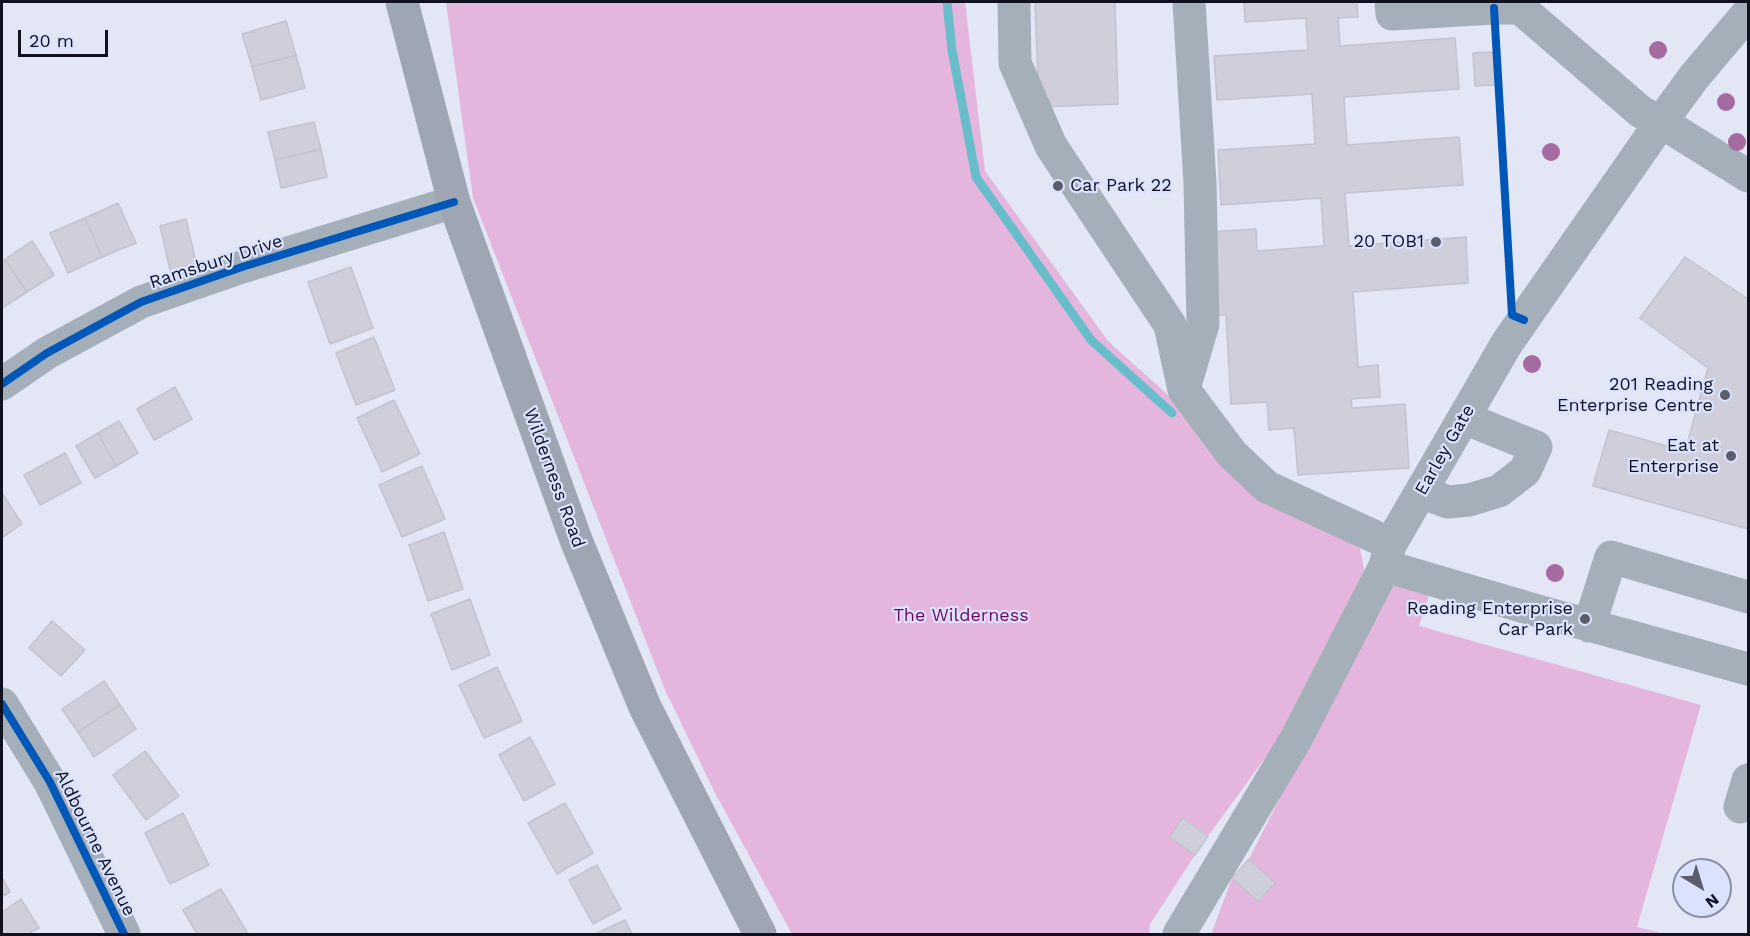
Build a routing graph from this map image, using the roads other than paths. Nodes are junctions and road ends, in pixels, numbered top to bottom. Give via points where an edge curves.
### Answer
1 (402, 2) edge
2 (1014, 2) edge
3 (1189, 2) edge
4 (1391, 2) edge
5 (1493, 5) edge
6 (1749, 13) edge
7 (1661, 122) junction
8 (1749, 177) edge
9 (454, 202) junction
10 (2, 384) edge
11 (1184, 390) junction
12 (1464, 418) junction
13 (1420, 492) junction
14 (1388, 556) junction
15 (1749, 597) edge
16 (1589, 626) junction
17 (1749, 669) edge
18 (2, 704) edge
19 (1188, 928) edge
20 (124, 934) edge
21 (760, 934) edge

1 - 9 main road, Wilderness Road
2 - 11 street via 1015,63 1051,146 1170,325
3 - 11 street via 1200,183 1203,324
4 - 5 street via 1392,14
5 - 7 street via 1520,8 1641,112
6 - 7 street, Earley Gate
7 - 8 street
7 - 12 street, Earley Gate via 1507,343
9 - 10 street, Ramsbury Drive via 141,302 47,353
9 - 21 main road, Wilderness Road via 576,540 645,707
11 - 14 street via 1232,454 1267,487 1382,540
12 - 13 street, Earley Gate
12 - 13 street via 1536,447 1525,471 1499,490 1469,500 1448,502
13 - 14 street, Earley Gate
14 - 16 street
14 - 19 street, Earley Gate via 1296,739 1204,890
15 - 16 street via 1611,557
16 - 17 street
18 - 20 street, Aldbourne Avenue via 50,782

